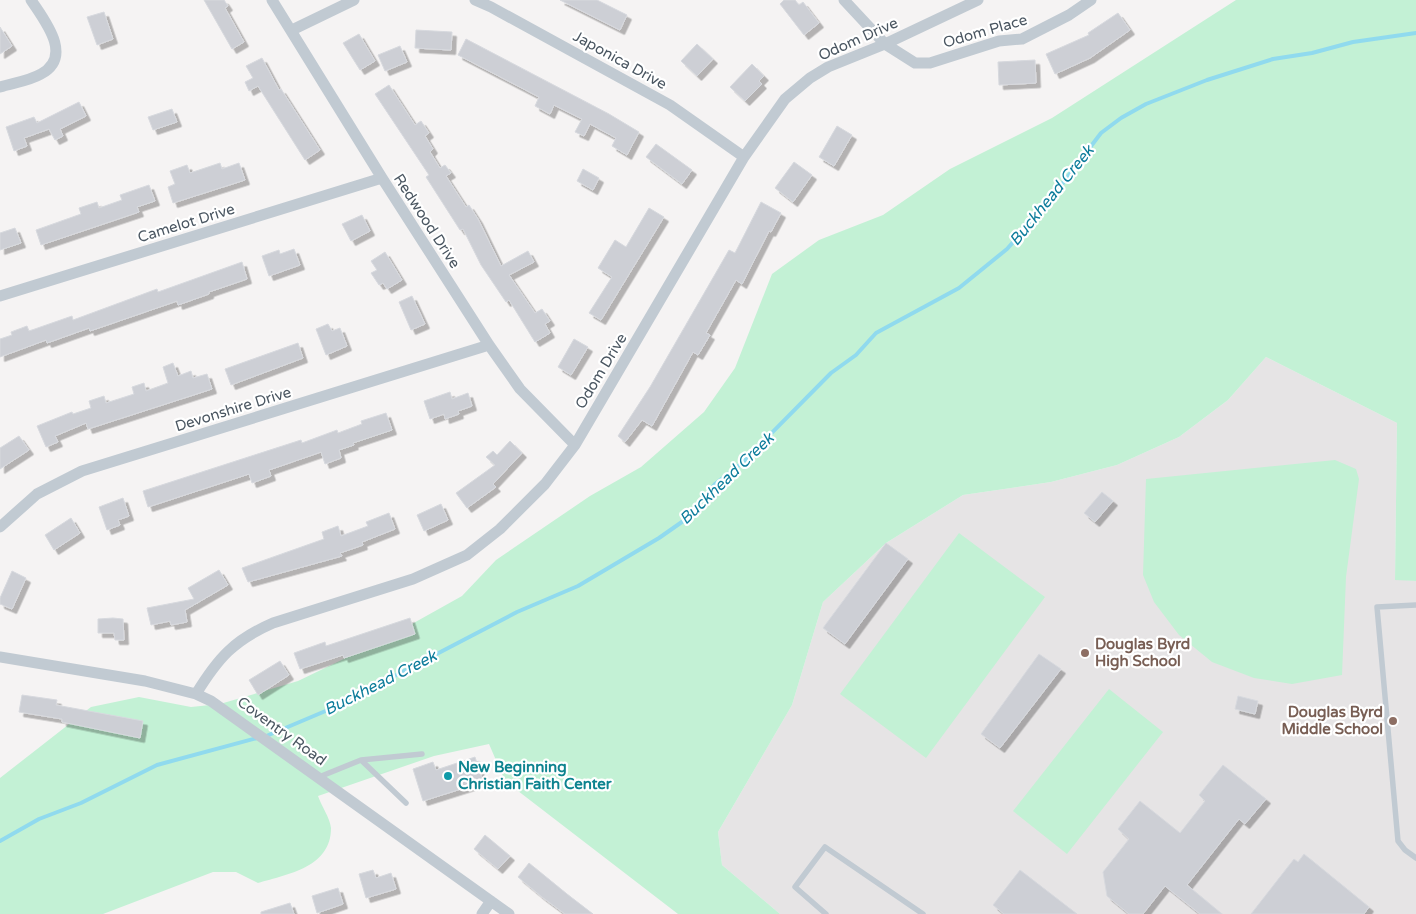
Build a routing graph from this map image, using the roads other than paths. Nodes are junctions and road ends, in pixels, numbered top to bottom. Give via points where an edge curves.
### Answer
1 (31, 0) edge
2 (272, 0) edge
3 (354, 0) edge
4 (475, 0) edge
5 (844, 0) edge
6 (978, 0) edge
7 (1091, 0) edge
8 (292, 30) junction
9 (884, 44) junction
10 (0, 87) edge
11 (744, 157) junction
12 (382, 178) junction
13 (0, 296) edge
14 (489, 345) junction
15 (574, 445) junction
16 (0, 526) edge
17 (1416, 606) edge
18 (0, 657) edge
19 (196, 694) junction
20 (422, 754) dead end
21 (362, 760) junction
22 (320, 777) junction
23 (406, 803) dead end
24 (1416, 858) edge
25 (491, 901) junction
26 (482, 914) edge
27 (509, 914) edge
28 (826, 914) edge
29 (923, 914) edge

1 - 10 street via 55,39 54,58 40,75
2 - 8 street, Redwood Drive
3 - 8 street
4 - 11 street, Japonica Drive via 670,104
5 - 9 street, Odom Place
6 - 9 street, Odom Drive
7 - 9 street, Odom Place via 1022,39 999,41 930,63 916,63
8 - 12 street, Redwood Drive
9 - 11 street, Odom Drive via 828,67 793,91
11 - 15 street, Odom Drive
12 - 13 street, Camelot Drive
12 - 14 street, Redwood Drive
14 - 15 street, Redwood Drive via 520,388
14 - 16 street, Devonshire Drive via 82,471 37,494
15 - 19 street, Odom Drive via 545,484 500,530 467,554 414,579 302,613 252,632 220,658
17 - 24 lane via 1378,607 1398,840
18 - 19 street, Coventry Road
19 - 22 street, Coventry Road via 225,709
20 - 21 lane
21 - 22 lane
21 - 23 lane
22 - 25 street, Coventry Road
25 - 26 street
25 - 27 street, Coventry Road
28 - 29 lane via 794,887 826,847

